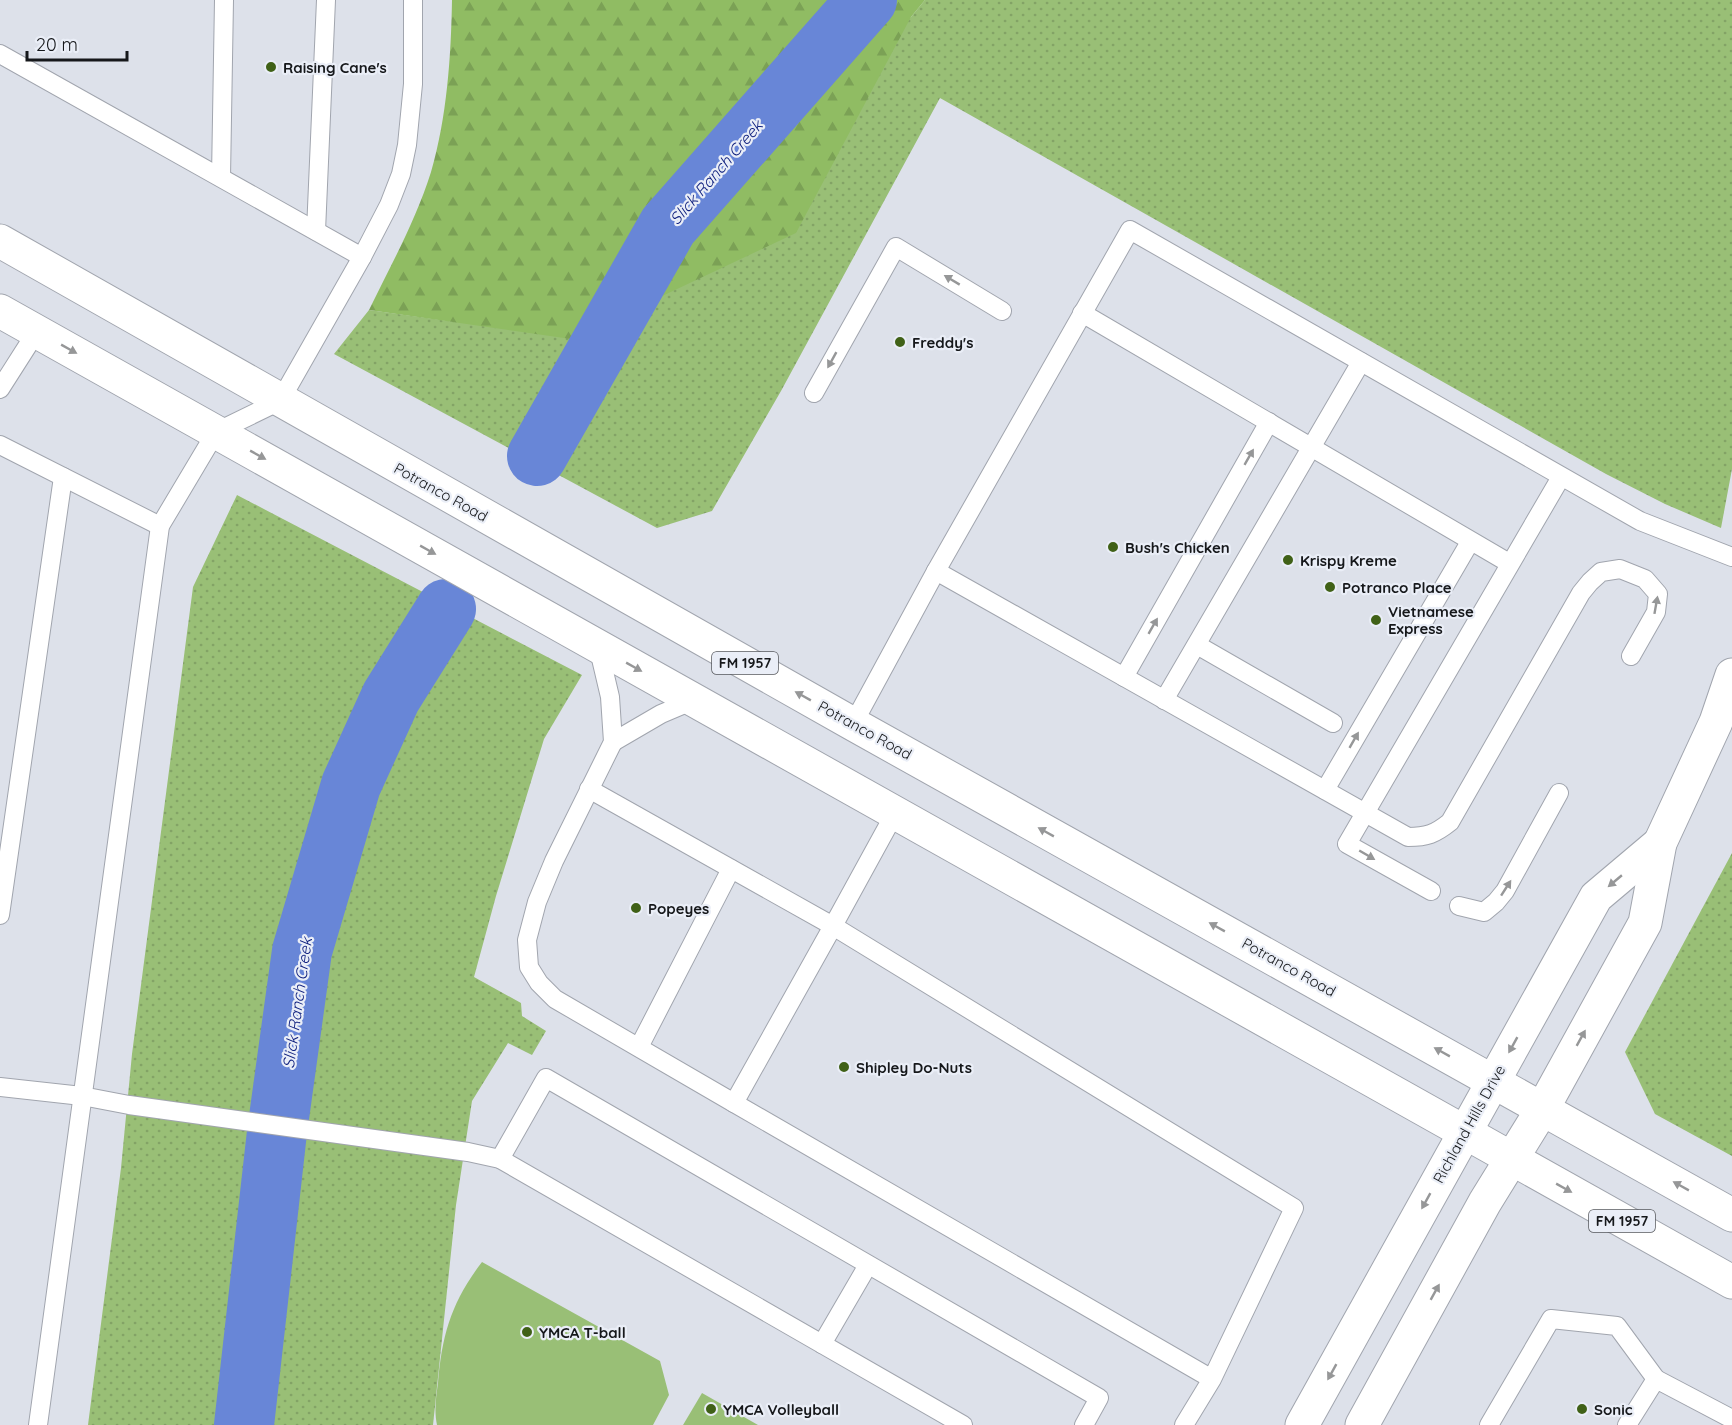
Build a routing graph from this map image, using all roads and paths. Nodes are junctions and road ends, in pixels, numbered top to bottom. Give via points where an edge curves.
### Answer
1 (225, 0) edge
2 (326, 0) edge
3 (413, 0) edge
4 (0, 54) edge
5 (221, 177) junction
6 (316, 231) junction
7 (0, 241) edge
8 (362, 256) junction
9 (0, 310) edge
10 (1002, 311) dead end
11 (1082, 313) junction
12 (37, 331) junction
13 (1361, 362) junction
14 (0, 387) edge
15 (814, 393) dead end
16 (280, 401) junction
17 (1269, 422) junction
18 (216, 432) junction
19 (0, 445) edge
20 (1311, 447) junction
21 (63, 477) junction
22 (1561, 477) junction
23 (160, 526) junction
24 (1470, 542) junction
25 (1732, 557) edge
26 (1509, 563) junction
27 (936, 571) junction
28 (1197, 645) junction
29 (598, 646) junction
30 (1631, 657) dead end
31 (1732, 675) edge
32 (1124, 677) junction
33 (694, 700) junction
34 (1164, 700) junction
35 (1334, 723) dead end
36 (853, 724) junction
37 (613, 742) junction
38 (589, 789) junction
39 (1325, 790) junction
40 (1559, 793) dead end
41 (1366, 812) junction
42 (895, 813) junction
43 (1660, 843) junction
44 (731, 869) junction
45 (1431, 891) dead end
46 (1459, 906) dead end
47 (0, 915) edge
48 (833, 926) junction
49 (639, 1047) junction
50 (1493, 1080) junction
51 (0, 1087) edge
52 (82, 1096) junction
53 (734, 1103) junction
54 (1543, 1108) junction
55 (1465, 1132) junction
56 (500, 1159) junction
57 (1513, 1159) junction
58 (1732, 1215) edge
59 (868, 1265) junction
60 (1732, 1282) edge
61 (822, 1344) junction
62 (1212, 1379) junction
63 (1656, 1379) junction
64 (1731, 1422) edge
65 (38, 1425) edge
66 (963, 1425) edge
67 (1084, 1425) edge
68 (1184, 1425) edge
69 (1302, 1425) edge
70 (1362, 1425) edge
71 (1489, 1425) edge
72 (1628, 1425) edge

1 - 5 lane
2 - 6 lane
3 - 8 lane via 413,84 407,146 389,205
4 - 5 lane
5 - 6 lane
6 - 8 lane
7 - 16 main road, Potranco Road / FM 1957
8 - 16 lane
9 - 12 main road, FM 1957
10 -> 15 lane via 896,247
11 - 13 lane via 1130,230
11 - 17 lane
11 - 27 lane
12 - 14 lane
12 -> 18 main road, FM 1957
13 - 20 lane
13 - 22 lane
16 - 18 lane
36 -> 16 main road, Potranco Road / FM 1957
17 - 20 lane
32 -> 17 lane
18 - 23 lane
18 -> 29 main road, FM 1957
19 - 21 lane
20 - 24 lane
20 - 28 lane
21 - 23 lane
21 - 47 lane
22 - 25 lane via 1640,521
22 - 26 lane
23 - 52 lane
24 - 26 lane
39 -> 24 lane
26 - 41 lane
27 - 32 lane
27 - 36 lane
28 - 34 lane
28 - 35 lane
29 -> 33 main road, FM 1957
29 - 37 lane via 610,698
30 -> 41 lane via 1656,612 1658,594 1645,579 1620,569 1601,572 1581,593 1450,822 1424,837 1408,837
31 - 43 main road, Richland Hills Drive via 1716,722
32 - 34 lane
33 - 37 lane
33 - 42 main road, FM 1957
34 - 39 lane
50 -> 36 main road, Potranco Road / FM 1957
37 - 38 lane
38 - 44 lane
38 - 49 lane via 537,903 527,940 529,967 555,999
39 - 41 lane
46 -> 40 lane via 1484,912 1496,902
41 -> 45 lane via 1347,844
42 - 48 lane
42 - 55 main road, FM 1957
43 -> 50 main road, Richland Hills Drive via 1596,897
54 -> 43 main road, Richland Hills Drive via 1645,923
44 - 48 lane
44 - 49 lane
48 - 53 lane
48 - 62 lane via 1294,1208
49 - 53 lane
50 - 54 main road, Potranco Road / FM 1957
50 - 55 main road, Richland Hills Drive
51 - 52 lane
52 - 56 lane
52 - 65 lane
53 - 62 lane
54 - 57 main road, Richland Hills Drive
58 -> 54 main road, Potranco Road / FM 1957
55 - 57 main road, FM 1957
55 -> 69 main road, Richland Hills Drive
56 - 59 lane via 546,1078
56 - 61 lane
57 -> 60 main road, FM 1957
70 -> 57 main road, Richland Hills Drive
59 - 61 lane
59 - 67 lane via 1099,1398
61 - 66 lane
62 - 68 lane
63 - 64 lane
63 - 71 lane via 1617,1326 1551,1319
63 - 72 lane

